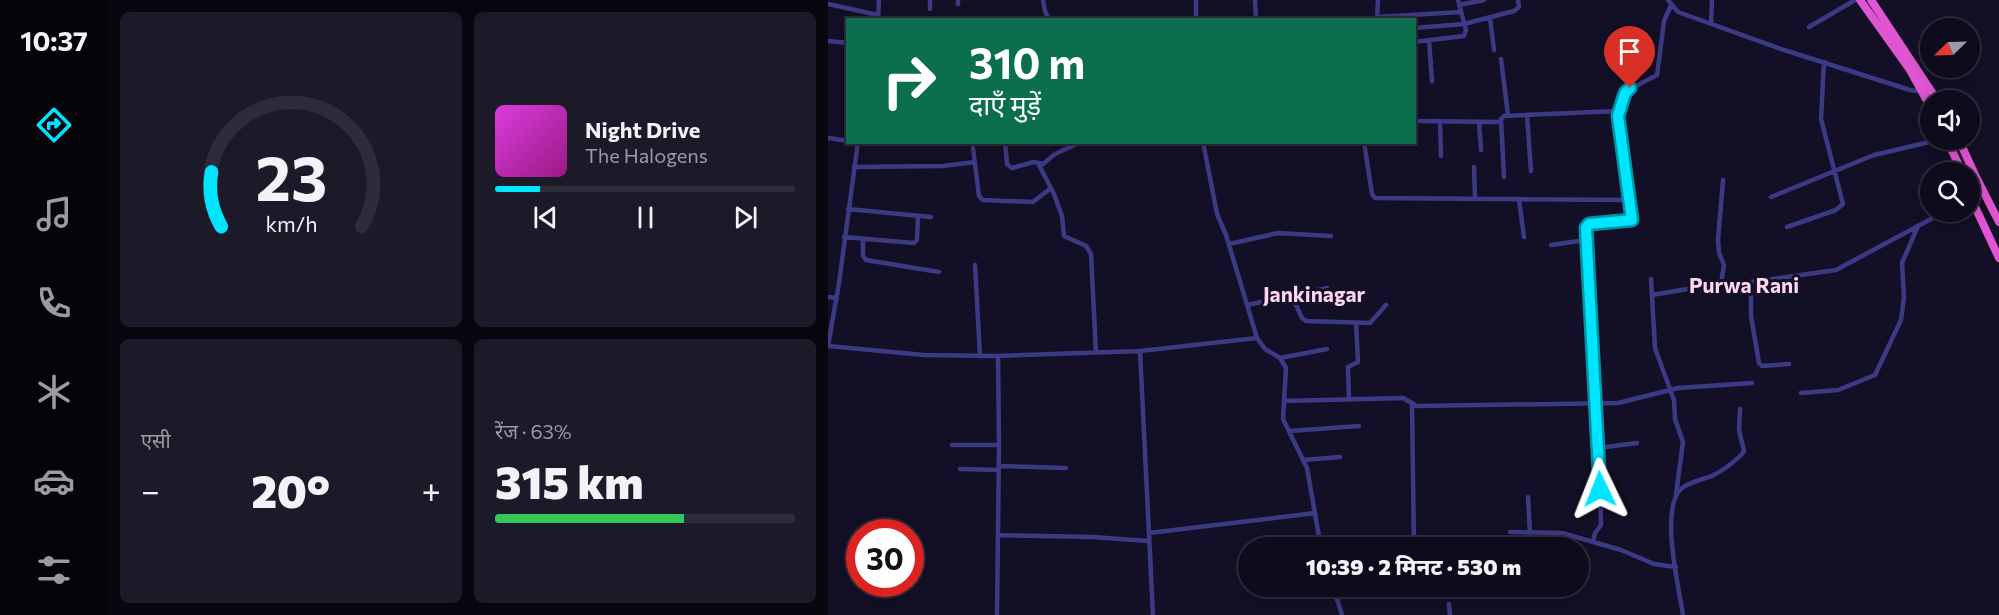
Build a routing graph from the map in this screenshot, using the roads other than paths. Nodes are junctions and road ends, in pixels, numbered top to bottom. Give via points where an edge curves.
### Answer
1 (879, 0) edge
2 (930, 0) edge
3 (1043, 0) edge
4 (1196, 0) edge
5 (1255, 0) edge
6 (1378, 0) edge
7 (1484, 0) edge
8 (1518, 0) edge
9 (1668, 0) edge
10 (1712, 0) edge
11 (1855, 0) edge
12 (1860, 0) edge
13 (1871, 0) edge
14 (1459, 2) edge
15 (828, 4) edge
16 (1671, 5) junction
17 (930, 9) dead end
18 (1461, 12) junction
19 (878, 17) edge
20 (1048, 18) edge
21 (1196, 18) edge
22 (1256, 18) edge
23 (1377, 18) edge
24 (1490, 18) junction
25 (1464, 24) junction
26 (1711, 24) junction
27 (1809, 27) dead end
28 (1416, 28) edge
29 (1429, 40) junction
30 (828, 41) edge
31 (1416, 42) edge
32 (846, 43) edge
33 (1494, 50) dead end
34 (1501, 59) dead end
35 (1824, 62) junction
36 (1432, 81) dead end
37 (1924, 87) junction
38 (1925, 90) edge
39 (1927, 90) edge
40 (1618, 111) junction
41 (1527, 115) junction
42 (1508, 116) junction
43 (1416, 121) edge
44 (1440, 121) junction
45 (1479, 122) junction
46 (1501, 122) junction
47 (828, 138) edge
48 (846, 141) edge
49 (858, 144) edge
50 (1005, 144) edge
51 (1077, 144) edge
52 (1203, 144) edge
53 (1364, 144) edge
54 (1920, 144) edge
55 (973, 148) dead end
56 (1481, 150) dead end
57 (1964, 150) edge
58 (1441, 156) dead end
59 (975, 162) junction
60 (1038, 163) junction
61 (854, 167) junction
62 (1474, 167) dead end
63 (1531, 171) dead end
64 (1834, 171) junction
65 (1504, 177) dead end
66 (1722, 180) dead end
67 (1051, 188) junction
68 (1772, 197) dead end
69 (1475, 199) junction
70 (1519, 200) junction
71 (1629, 200) junction
72 (848, 209) junction
73 (918, 216) junction
74 (931, 217) dead end
75 (1980, 217) edge
76 (1925, 222) edge
77 (1999, 222) edge
78 (1918, 226) junction
79 (1787, 227) dead end
80 (1331, 236) dead end
81 (844, 237) junction
82 (1524, 237) dead end
83 (863, 239) junction
84 (1586, 240) junction
85 (1229, 243) junction
86 (1551, 245) dead end
87 (1999, 258) edge
88 (975, 265) dead end
89 (939, 272) dead end
90 (1651, 279) dead end
91 (1751, 282) junction
92 (1721, 283) junction
93 (1327, 288) dead end
94 (1652, 295) junction
95 (1292, 296) junction
96 (828, 297) edge
97 (837, 298) junction
98 (1247, 305) junction
99 (1386, 305) dead end
100 (1356, 323) junction
101 (1257, 338) junction
102 (828, 346) edge
103 (1327, 349) dead end
104 (1140, 351) junction
105 (1096, 353) junction
106 (980, 356) junction
107 (998, 357) junction
108 (1280, 358) junction
109 (1789, 364) dead end
110 (1752, 383) dead end
111 (1670, 389) junction
112 (1801, 393) dead end
113 (1349, 400) junction
114 (1284, 402) junction
115 (1412, 404) junction
116 (1596, 404) junction
117 (1740, 409) dead end
118 (1359, 426) dead end
119 (1289, 431) junction
120 (1637, 443) dead end
121 (952, 445) dead end
122 (999, 445) junction
123 (1598, 448) junction
124 (1340, 457) dead end
125 (1303, 460) junction
126 (999, 468) junction
127 (1066, 468) dead end
128 (960, 469) dead end
129 (1676, 496) junction
130 (1528, 497) dead end
131 (1315, 513) junction
132 (1510, 532) dead end
133 (1149, 533) junction
134 (1530, 533) junction
135 (998, 535) junction
136 (1319, 537) edge
137 (1414, 537) edge
138 (1149, 541) junction
139 (1593, 542) junction
140 (1676, 567) junction
141 (1336, 597) edge
142 (1449, 604) dead end
143 (997, 615) edge
144 (1153, 615) edge
145 (1342, 615) edge
146 (1450, 615) edge
147 (1683, 615) edge

1 - 19 street
2 - 17 street
3 - 20 street
4 - 21 street
5 - 22 street
6 - 23 street
7 - 14 street
8 - 24 street via 1516,10
9 - 16 street
10 - 26 street
11 - 27 street
12 - 37 highway
13 - 37 highway
14 - 18 street
15 - 19 street
16 - 26 street via 1678,12
16 - 40 street via 1664,21 1657,75 1628,90
18 - 23 street
18 - 25 street
24 - 25 street
24 - 33 street
25 - 28 street
25 - 29 street via 1461,37
26 - 35 street
29 - 31 street
29 - 36 street
30 - 32 street
34 - 42 street
35 - 37 street via 1910,90
35 - 64 street via 1821,119
37 - 38 highway
37 - 39 highway
40 - 41 street
40 - 71 street
41 - 42 street
41 - 63 street
42 - 46 street via 1502,117
43 - 44 street
44 - 45 street
44 - 58 street
45 - 46 street
45 - 56 street
46 - 65 street
47 - 48 street
49 - 61 street
50 - 60 street via 1010,167
51 - 60 street via 1044,164
52 - 85 street via 1217,214
53 - 69 street via 1372,194 1376,198
54 - 64 street via 1875,155
55 - 59 street
57 - 77 highway
59 - 61 street
59 - 67 street via 982,200 1035,202
60 - 67 street
61 - 72 street
62 - 69 street
64 - 68 street
64 - 79 street via 1842,207
66 - 92 street via 1718,240 1724,265
67 - 105 street via 1062,216 1064,236 1086,246 1091,254
69 - 70 street
70 - 71 street
70 - 82 street
71 - 84 street via 1632,220 1589,224
72 - 73 street
72 - 81 street
73 - 74 street
73 - 83 street via 914,243
75 - 87 highway
76 - 78 street
78 - 91 street via 1836,270
78 - 112 street via 1902,263 1901,320 1875,375 1838,390
80 - 85 street via 1278,233
81 - 83 street
81 - 97 street
83 - 89 street via 866,260
84 - 86 street
84 - 116 street
85 - 98 street
88 - 106 street
90 - 94 street
91 - 92 street
91 - 109 street via 1750,316 1759,365
92 - 94 street
93 - 95 street
94 - 111 street via 1655,348
95 - 98 street
95 - 100 street via 1306,321
96 - 97 street
97 - 102 street
98 - 101 street
99 - 100 street via 1370,323
100 - 113 street via 1358,362 1348,367
101 - 104 street
101 - 108 street
102 - 106 street
103 - 108 street
104 - 105 street
104 - 133 street
105 - 107 street
106 - 107 street
107 - 122 street
108 - 114 street via 1286,368
110 - 111 street
111 - 116 street via 1627,402
111 - 129 street via 1683,447
113 - 114 street
113 - 115 street via 1402,398
114 - 119 street via 1283,419
115 - 116 street
115 - 137 street
116 - 123 street
117 - 129 street via 1742,454 1717,473 1695,480
118 - 119 street
119 - 125 street
120 - 123 street
121 - 122 street
122 - 126 street
123 - 139 street via 1601,525
124 - 125 street
125 - 131 street
126 - 127 street
126 - 128 street
126 - 135 street
129 - 140 street via 1671,529
130 - 134 street
131 - 133 street
131 - 136 street
132 - 134 street
133 - 138 street
134 - 139 street via 1562,533
135 - 138 street
135 - 143 street
138 - 144 street
139 - 140 street via 1654,564
140 - 147 street
141 - 145 street
142 - 146 street

